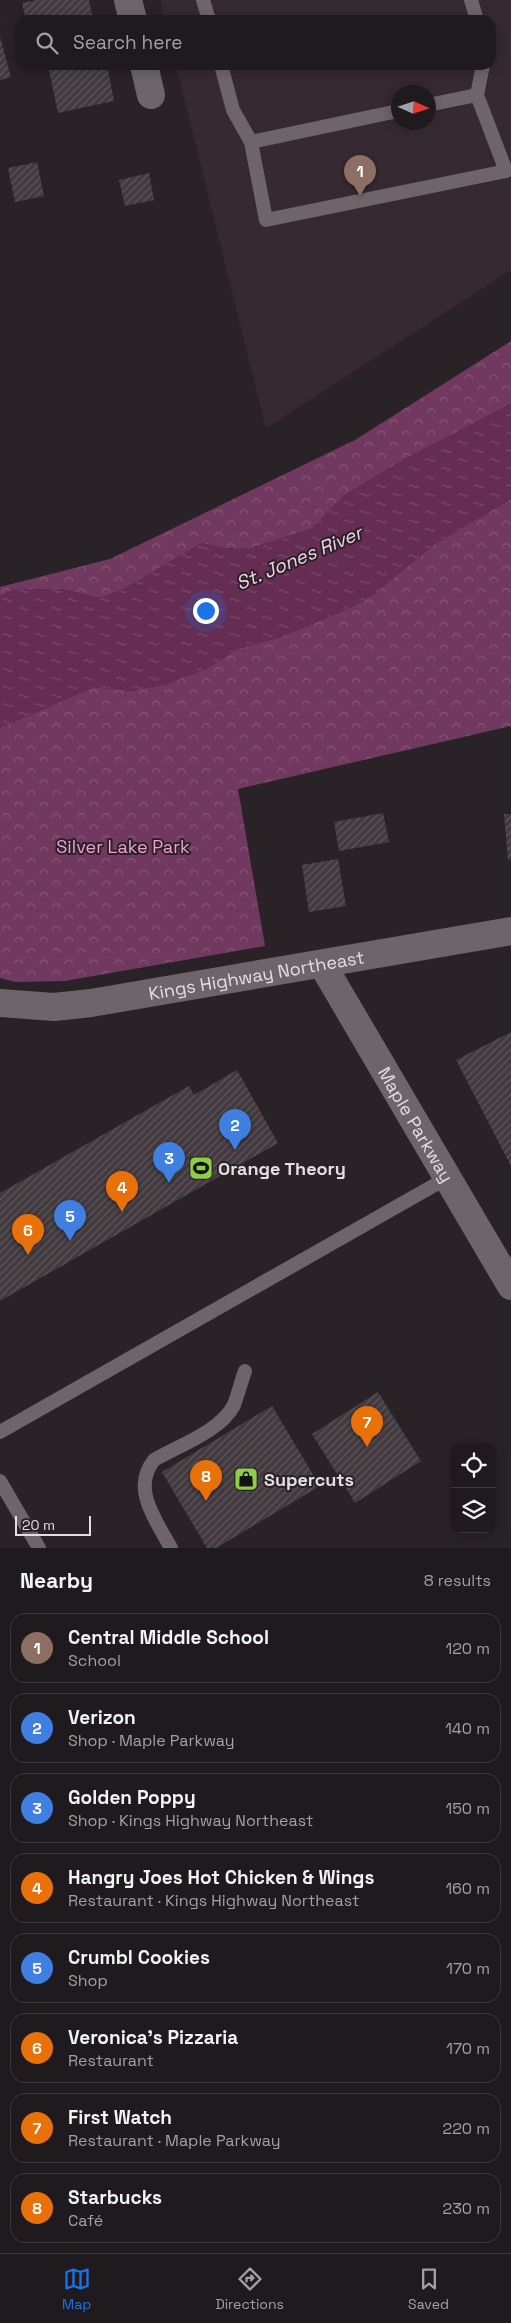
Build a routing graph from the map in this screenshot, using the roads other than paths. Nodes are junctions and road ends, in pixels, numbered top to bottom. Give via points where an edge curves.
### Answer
1 (128, 0) edge
2 (204, 0) edge
3 (471, 0) edge
4 (132, 15) edge
5 (208, 15) edge
6 (476, 15) edge
7 (145, 70) edge
8 (222, 70) edge
9 (482, 70) edge
10 (477, 94) junction
11 (151, 95) dead end
12 (436, 103) edge
13 (391, 112) edge
14 (251, 142) junction
15 (511, 930) edge
16 (322, 964) junction
17 (0, 1003) edge
18 (447, 1178) junction
19 (511, 1286) edge
20 (245, 1371) dead end
21 (0, 1432) edge
22 (0, 1481) edge
23 (40, 1548) edge
24 (171, 1548) edge

1 - 4 street
2 - 5 lane
3 - 6 lane
7 - 11 street
8 - 14 lane via 233,110
9 - 10 lane
10 - 12 lane
10 - 14 lane via 506,170 266,220
13 - 14 lane
15 - 16 street, Kings Highway Northeast
16 - 17 street, Kings Highway Northeast via 54,1007
16 - 18 street, Maple Parkway
18 - 19 street, Maple Parkway
18 - 21 lane
20 - 24 lane via 225,1418 154,1460 147,1469 144,1492
22 - 23 lane

